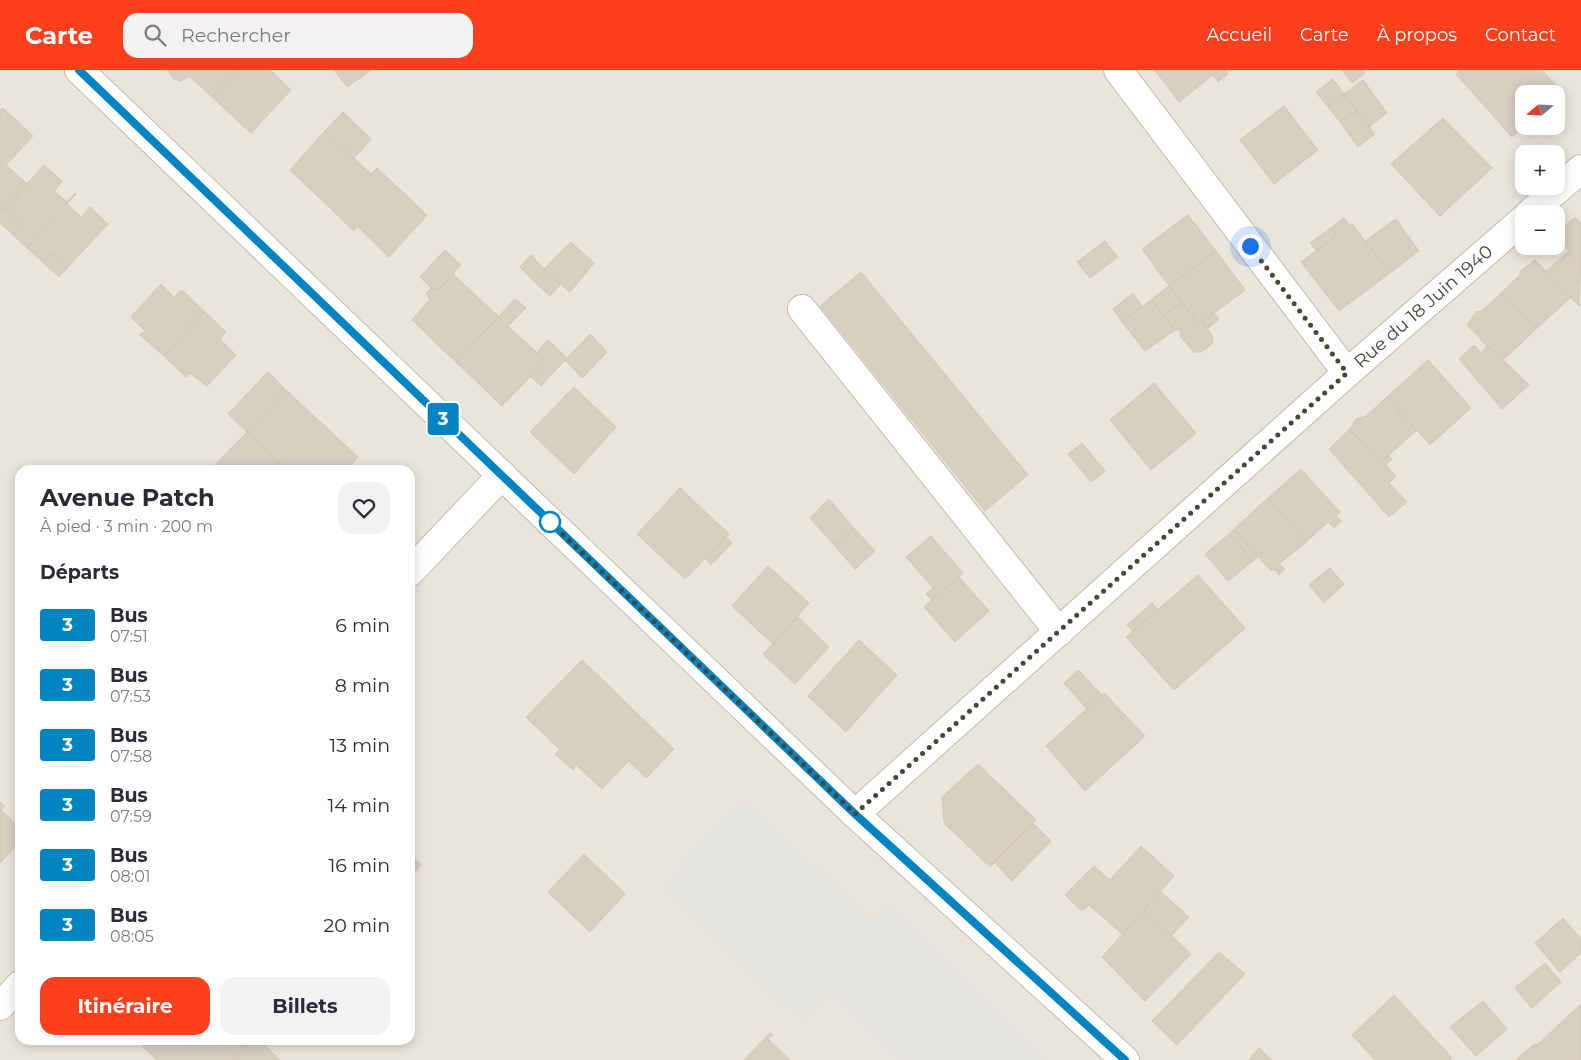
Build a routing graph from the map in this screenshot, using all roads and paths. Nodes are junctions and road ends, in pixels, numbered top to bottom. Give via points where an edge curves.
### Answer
1 (79, 70) edge
2 (1118, 70) edge
3 (1581, 169) edge
4 (1539, 205) edge
5 (1515, 227) edge
6 (802, 309) dead end
7 (1347, 373) junction
8 (502, 475) junction
9 (415, 567) edge
10 (1058, 632) junction
11 (855, 814) junction
12 (15, 990) edge
13 (0, 1006) edge
14 (1125, 1060) edge

1 - 8 street
2 - 7 street
3 - 4 street
5 - 7 street, Rue du 18 Juin 1940
6 - 10 street
7 - 10 street, Rue du 18 Juin 1940
8 - 9 street
8 - 11 street
10 - 11 street, Rue du 18 Juin 1940
11 - 14 street
12 - 13 street

